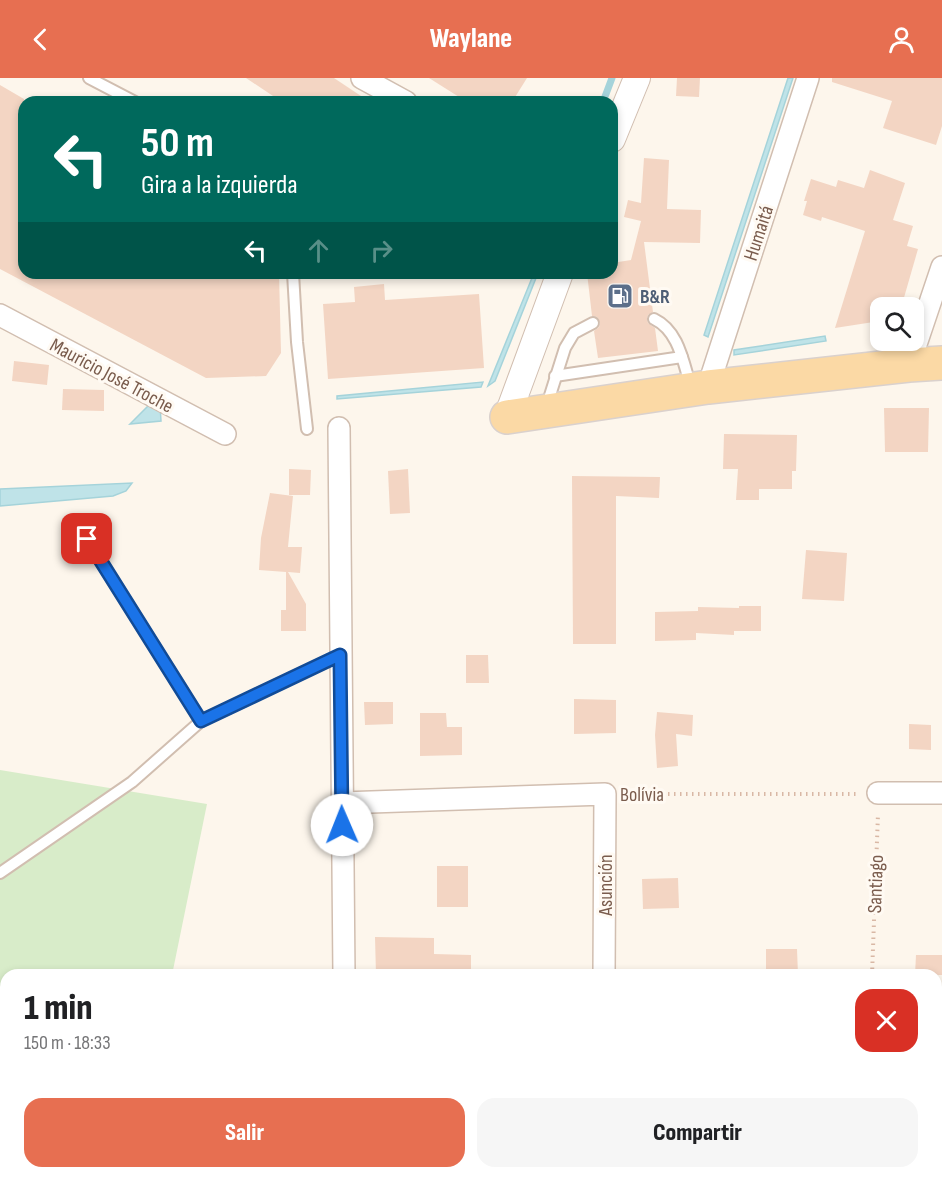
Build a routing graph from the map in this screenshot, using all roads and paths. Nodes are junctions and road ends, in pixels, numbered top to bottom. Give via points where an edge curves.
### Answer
1 (89, 78) edge
2 (362, 78) edge
3 (637, 78) edge
4 (808, 78) edge
5 (124, 96) edge
6 (395, 96) edge
7 (618, 124) edge
8 (942, 267) edge
9 (292, 279) edge
10 (558, 279) edge
11 (0, 315) edge
12 (654, 319) dead end
13 (593, 323) dead end
14 (682, 357) junction
15 (942, 363) edge
16 (909, 365) junction
17 (555, 376) junction
18 (700, 388) junction
19 (545, 411) junction
20 (507, 417) joint
21 (339, 428) dead end
22 (307, 429) dead end
23 (225, 434) dead end
24 (87, 539) dead end
25 (340, 655) junction
26 (201, 721) junction
27 (942, 793) edge
28 (605, 794) junction
29 (878, 794) junction
30 (342, 803) junction
31 (0, 873) edge
32 (344, 969) edge
33 (604, 969) edge
34 (872, 969) edge

1 - 5 lane
2 - 6 street
3 - 7 street
4 - 18 street, Humaitá
8 - 16 street
9 - 22 lane
10 - 20 street
11 - 23 street, Mauricio José Troche
12 - 14 lane via 664,323 678,342
13 - 17 lane via 574,333
14 - 17 lane
14 - 18 lane
15 - 16 main road
16 - 18 main road
17 - 19 lane
18 - 19 main road
19 - 20 main road
21 - 25 street
24 - 26 lane
25 - 26 lane
25 - 30 street
26 - 31 lane via 132,782
27 - 29 street
28 - 29 path, Bolívia
28 - 30 street, Bolívia
28 - 33 street, Asunción
29 - 34 path, Santiago
30 - 32 street

